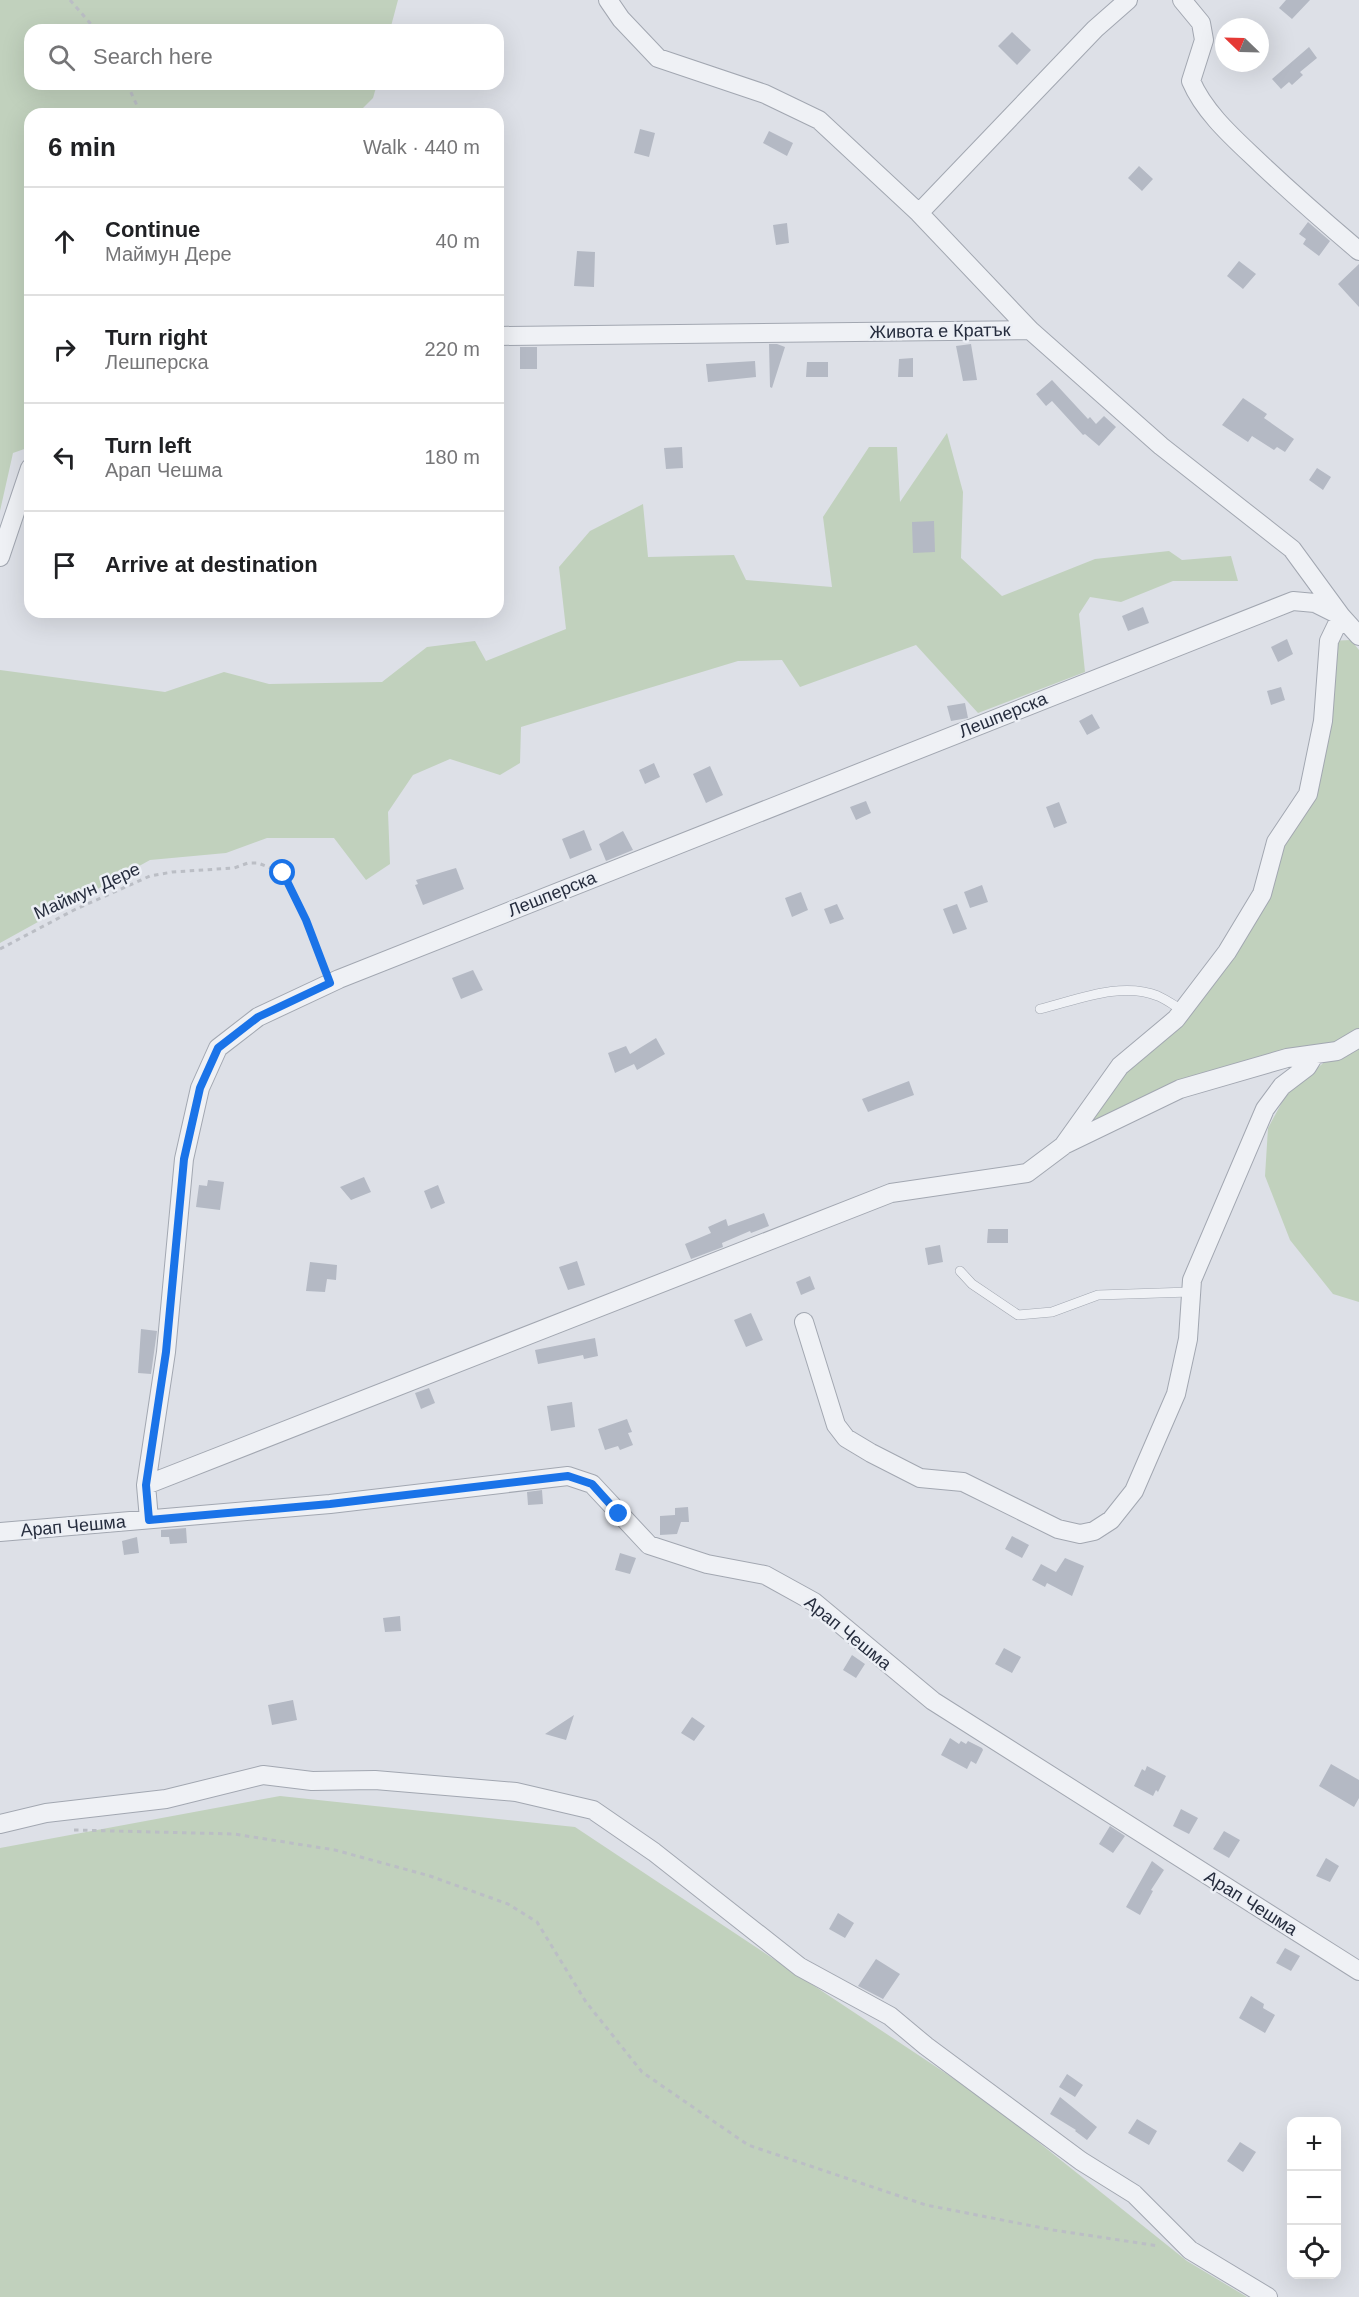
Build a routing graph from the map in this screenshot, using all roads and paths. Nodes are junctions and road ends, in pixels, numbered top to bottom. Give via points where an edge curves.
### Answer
1 (70, 0) edge
2 (608, 0) edge
3 (1128, 0) edge
4 (1182, 0) edge
5 (91, 24) edge
6 (130, 90) edge
7 (138, 108) edge
8 (919, 213) junction
9 (1359, 251) edge
10 (1030, 330) junction
11 (504, 336) edge
12 (24, 486) edge
13 (0, 557) edge
14 (1341, 616) junction
15 (1359, 636) edge
16 (0, 949) edge
17 (330, 983) junction
18 (1041, 1009) dead end
19 (1182, 1010) junction
20 (1359, 1038) edge
21 (1315, 1054) junction
22 (1063, 1146) junction
23 (960, 1271) dead end
24 (1190, 1292) junction
25 (804, 1322) dead end
26 (146, 1485) junction
27 (149, 1520) junction
28 (0, 1532) edge
29 (0, 1824) edge
30 (73, 1830) dead end
31 (1359, 1971) edge
32 (1190, 2250) junction
33 (1268, 2297) edge

1 - 5 path
2 - 8 street via 621,20 658,58 765,94 819,120
3 - 8 street via 1095,28
4 - 9 street via 1201,23 1204,40 1191,81 1198,98 1239,143
6 - 7 path
8 - 10 street
10 - 11 street, Живота е Кратък
10 - 14 street, Живота е Кратък via 1161,446 1292,549
12 - 13 street
14 - 15 street, Живота е Кратък
14 - 17 street, Лешперска via 1315,603 1293,601
14 - 19 street via 1329,641 1323,720 1308,795 1276,842 1262,894 1227,952
16 - 17 path, Маймун Дере via 74,909 150,876 258,863 283,873
17 - 26 street, Лешперска via 258,1017 218,1048 200,1088 184,1159 166,1352
18 - 19 lane via 1129,990 1157,996
19 - 22 street via 1120,1066
20 - 21 street via 1337,1051
21 - 22 street via 1287,1058 1180,1089
21 - 24 street via 1265,1108
22 - 26 street via 1027,1173 891,1193
23 - 24 lane via 972,1284 1018,1315 1052,1312 1098,1295
24 - 25 street via 1188,1339 1176,1394 1134,1491 1111,1520 1094,1531 1080,1534 1058,1529 963,1482 920,1478 846,1438 836,1425
26 - 27 street, Лешперска
27 - 28 street, Арап Чешма
27 - 31 street, Арап Чешма via 568,1476 592,1484 649,1545 707,1564 765,1575 814,1602 933,1701
29 - 32 street via 46,1813 166,1799 263,1775 516,1792 593,1809 800,1967 890,2016 1082,2161 1134,2194
30 - 32 path via 234,1834 335,1850 430,1876 508,1904 537,1922 586,2002 642,2072 748,2145 926,2205 1053,2230
32 - 33 street

